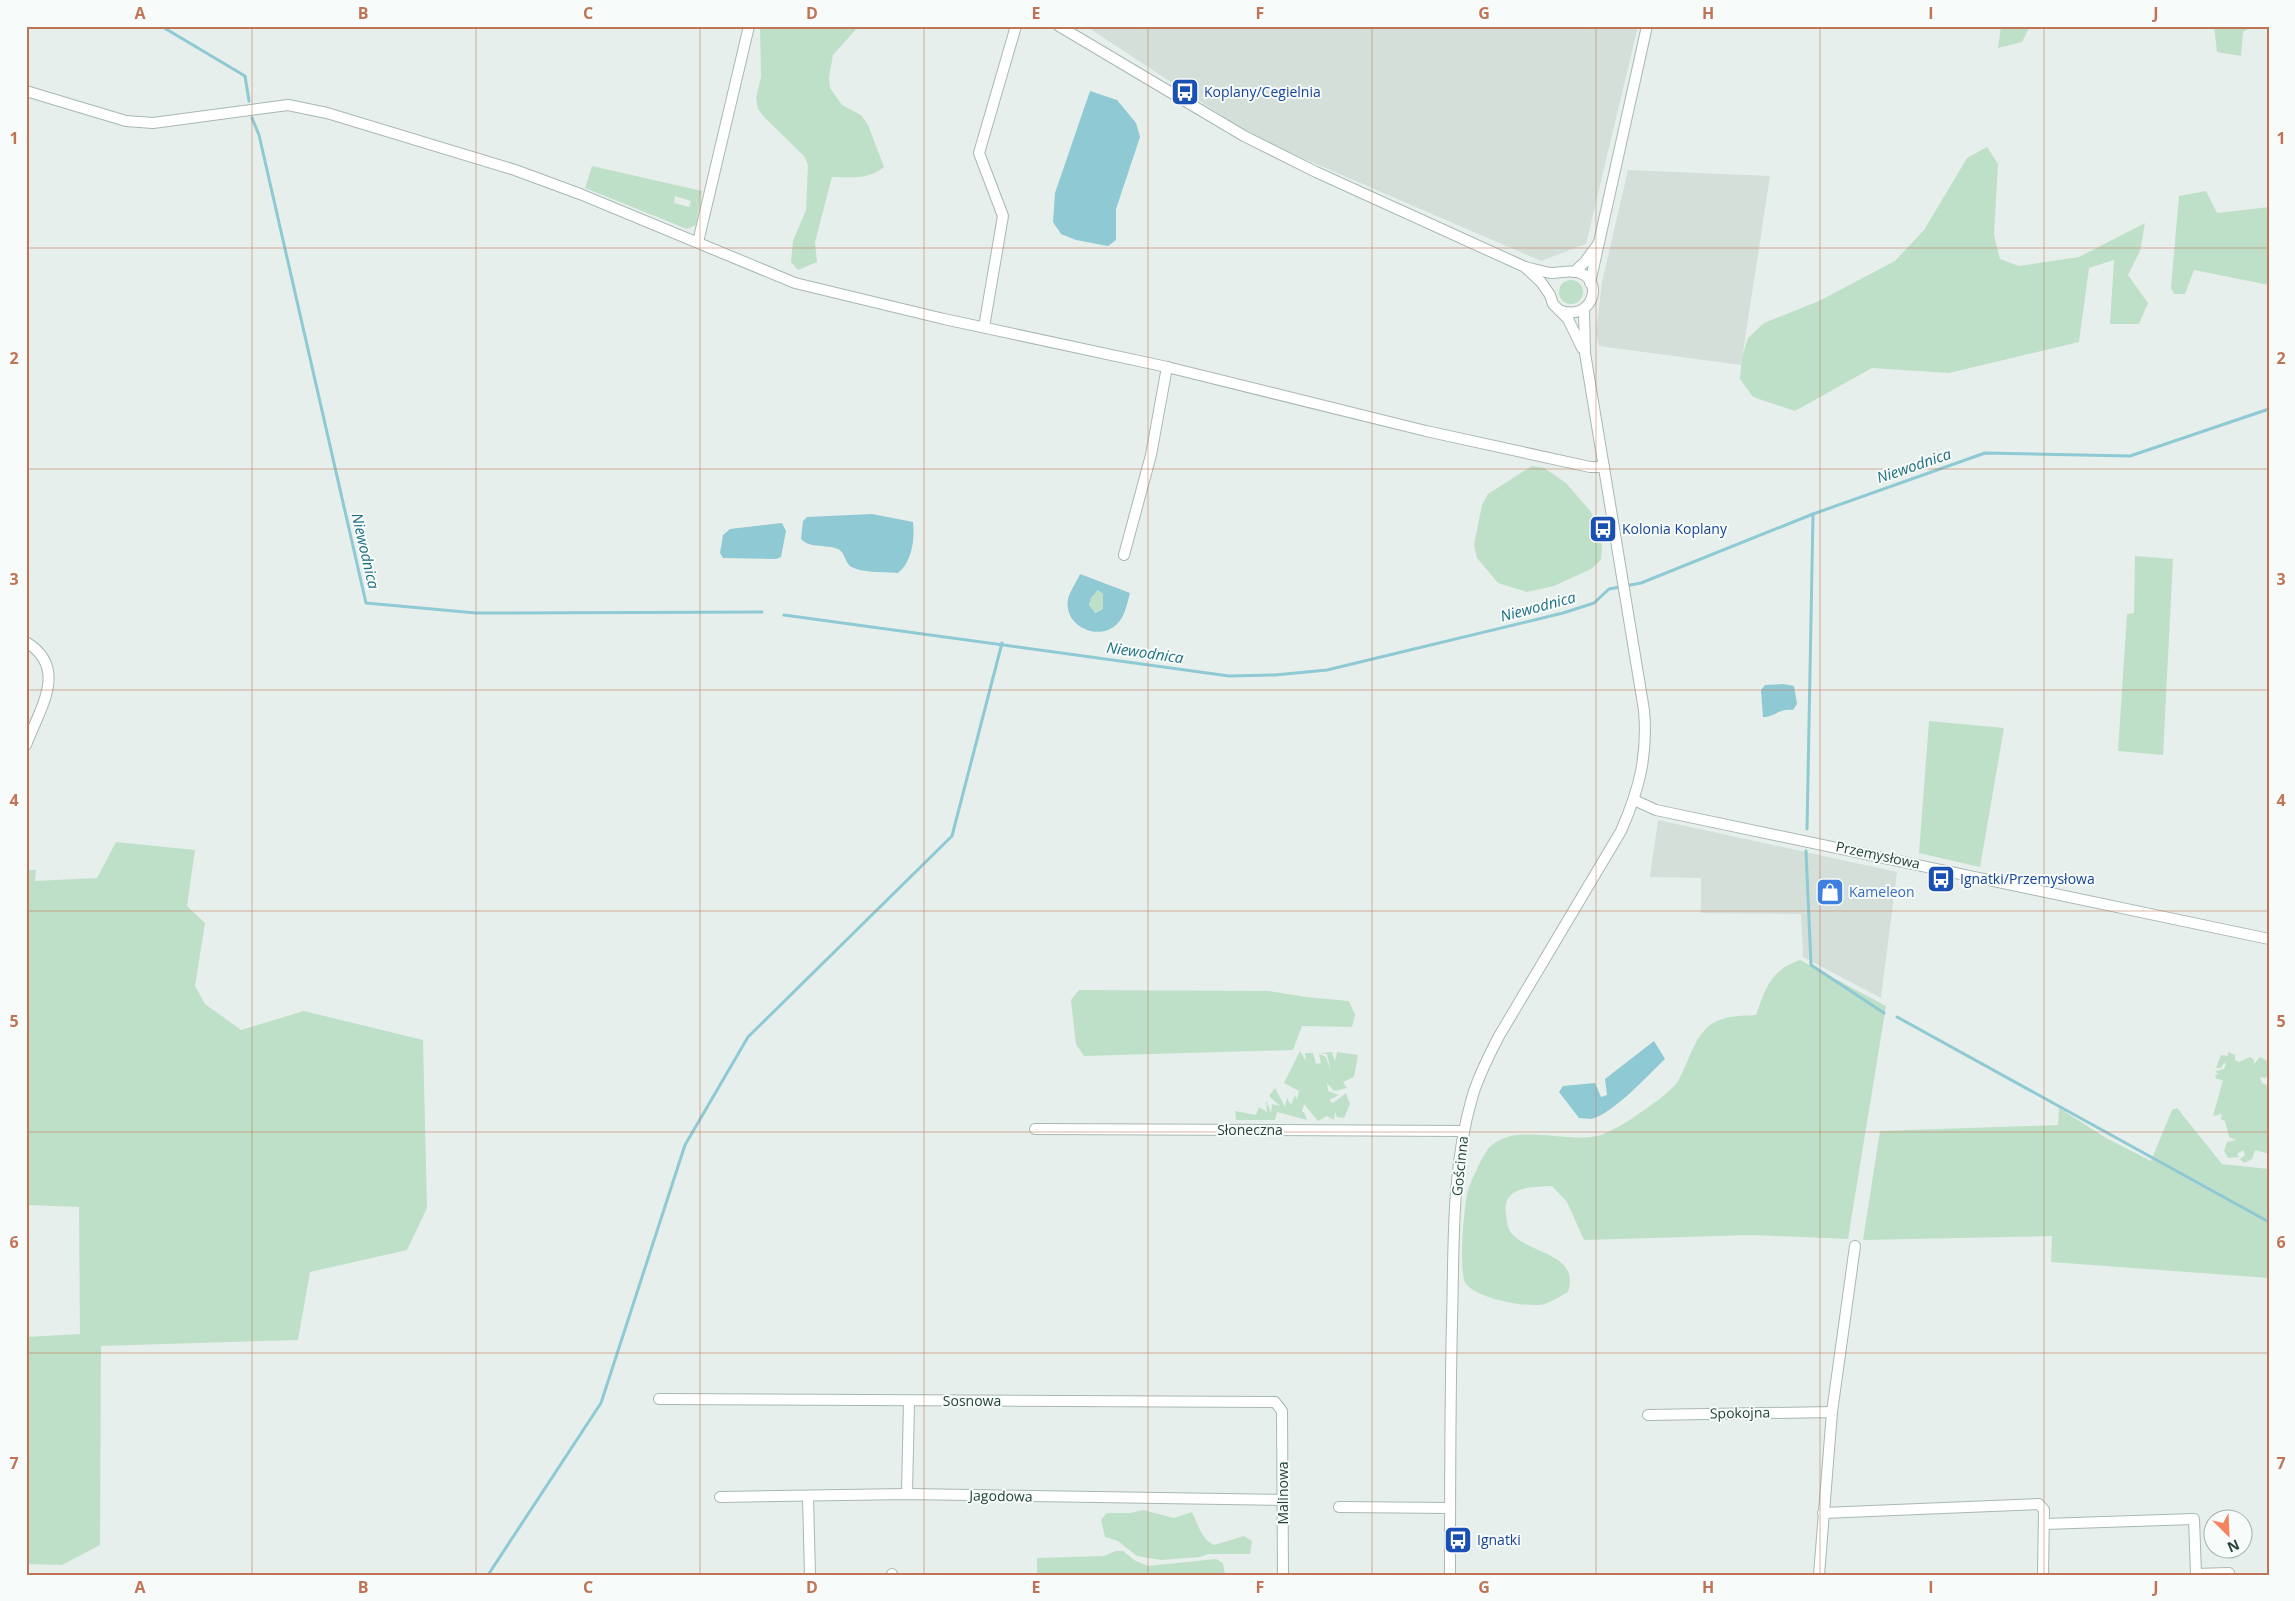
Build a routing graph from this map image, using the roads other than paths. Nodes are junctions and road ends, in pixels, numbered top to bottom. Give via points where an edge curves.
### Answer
1 (749, 26) edge
2 (1016, 26) edge
3 (1059, 26) edge
4 (1647, 26) edge
5 (26, 91) edge
6 (1601, 239) junction
7 (698, 242) junction
8 (1525, 267) junction
9 (1574, 272) junction
10 (1562, 273) junction
11 (1590, 283) junction
12 (1550, 295) junction
13 (1559, 310) junction
14 (1584, 310) junction
15 (984, 327) junction
16 (1585, 353) junction
17 (1167, 367) junction
18 (1604, 467) junction
19 (1124, 555) dead end
20 (26, 642) edge
21 (26, 745) edge
22 (1634, 800) junction
23 (2269, 939) edge
24 (1035, 1129) dead end
25 (1464, 1131) junction
26 (1855, 1246) dead end
27 (659, 1399) dead end
28 (909, 1401) junction
29 (1282, 1411) joint
30 (1832, 1412) junction
31 (1648, 1415) dead end
32 (907, 1494) junction
33 (720, 1497) dead end
34 (808, 1497) junction
35 (1283, 1500) junction
36 (1339, 1507) dead end
37 (1450, 1508) junction
38 (1823, 1513) junction
39 (2044, 1524) junction
40 (2230, 1573) dead end
41 (810, 1575) edge
42 (1283, 1575) edge
43 (1450, 1575) edge
44 (1819, 1575) edge
45 (2043, 1575) edge

1 - 7 street
2 - 15 street via 979,153 1003,216
3 - 8 street via 1244,136
4 - 6 street
5 - 7 street via 126,121 153,123 288,106 327,113 515,170
6 - 9 street
6 - 11 street
7 - 15 street via 795,283
8 - 10 street
8 - 12 street
9 - 10 street
9 - 11 street
10 - 12 street via 1555,278
11 - 14 street via 1593,294
12 - 13 street
13 - 14 street via 1567,314
13 - 16 street via 1573,328
14 - 16 street
15 - 17 street
16 - 18 street, Gościnna
17 - 18 street via 1426,431 1590,467
17 - 19 street via 1151,455
18 - 22 street, Gościnna via 1646,732 1646,751
20 - 21 street via 46,658 51,674
22 - 23 street, Przemysłowa via 1656,810
22 - 25 street, Gościnna via 1621,831 1483,1067
24 - 25 street, Słoneczna
25 - 37 street, Gościnna via 1454,1233
26 - 30 street
27 - 28 street, Sosnowa
28 - 29 street, Sosnowa via 1274,1402
28 - 32 street
29 - 35 street, Malinowa
30 - 31 street, Spokojna
30 - 38 street
32 - 34 street, Jagodowa
32 - 35 street, Jagodowa
33 - 34 street, Jagodowa
34 - 41 street
35 - 42 street, Malinowa
36 - 37 street
37 - 43 street, Gościnna
38 - 39 street via 2039,1504 2044,1510
38 - 44 street
39 - 40 street via 2194,1519 2196,1574
39 - 45 street

